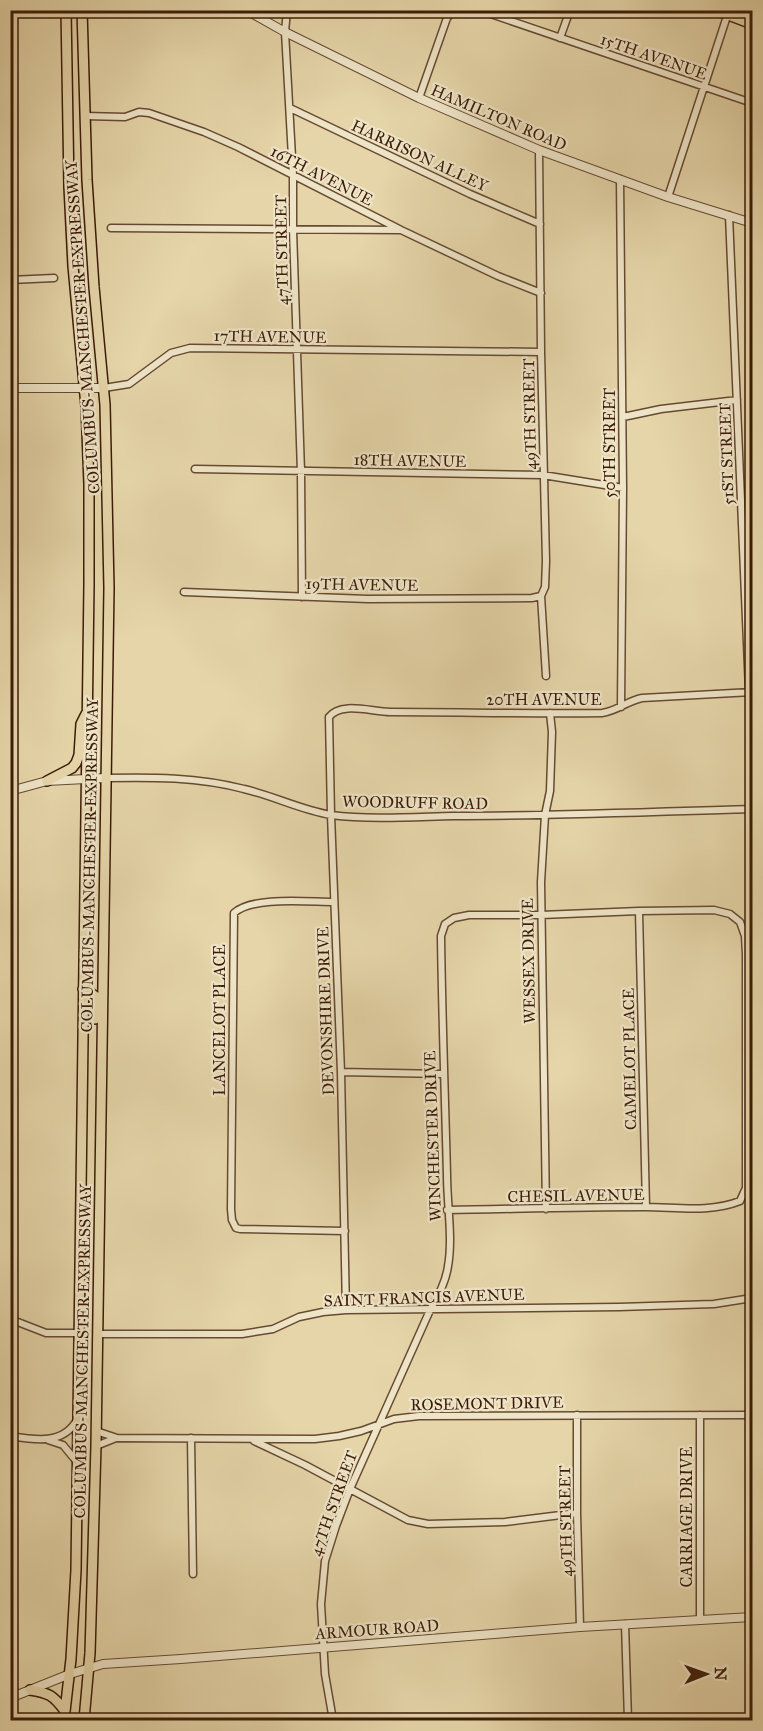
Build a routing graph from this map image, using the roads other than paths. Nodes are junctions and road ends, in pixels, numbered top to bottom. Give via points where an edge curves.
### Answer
1 (66, 10) edge
2 (82, 10) edge
3 (246, 10) edge
4 (287, 10) edge
5 (454, 10) edge
6 (479, 10) edge
7 (570, 10) edge
8 (715, 10) edge
9 (729, 13) edge
10 (753, 24) edge
11 (285, 32) junction
12 (560, 38) junction
13 (705, 88) junction
14 (418, 98) junction
15 (753, 103) edge
16 (290, 108) junction
17 (85, 116) junction
18 (539, 150) junction
19 (293, 175) junction
20 (620, 179) junction
21 (668, 196) junction
22 (729, 215) junction
23 (753, 223) edge
24 (540, 224) junction
25 (111, 228) dead end
26 (293, 230) junction
27 (401, 230) junction
28 (54, 278) dead end
29 (10, 280) edge
30 (541, 293) junction
31 (297, 351) junction
32 (541, 352) junction
33 (10, 388) edge
34 (85, 388) junction
35 (104, 388) junction
36 (737, 400) junction
37 (623, 417) junction
38 (195, 470) dead end
39 (301, 472) junction
40 (543, 475) junction
41 (623, 488) junction
42 (183, 592) dead end
43 (541, 596) junction
44 (302, 597) junction
45 (546, 676) dead end
46 (751, 692) edge
47 (621, 707) junction
48 (88, 712) junction
49 (332, 713) joint
50 (550, 713) junction
51 (105, 778) junction
52 (86, 779) junction
53 (47, 781) junction
54 (10, 791) edge
55 (753, 809) edge
56 (331, 814) junction
57 (545, 815) junction
58 (334, 902) junction
59 (639, 911) junction
60 (541, 915) junction
61 (83, 989) junction
62 (101, 1060) junction
63 (341, 1072) junction
64 (443, 1074) junction
65 (646, 1207) junction
66 (546, 1209) junction
67 (447, 1210) junction
68 (345, 1231) junction
69 (753, 1298) edge
70 (431, 1308) junction
71 (346, 1310) junction
72 (10, 1319) edge
73 (79, 1333) junction
74 (98, 1334) junction
75 (577, 1415) junction
76 (700, 1415) junction
77 (753, 1415) edge
78 (77, 1419) junction
79 (378, 1423) junction
80 (96, 1431) junction
81 (10, 1436) edge
82 (117, 1438) junction
83 (191, 1438) junction
84 (45, 1439) junction
85 (251, 1439) junction
86 (96, 1446) junction
87 (76, 1462) junction
88 (350, 1489) junction
89 (577, 1513) junction
90 (193, 1574) dead end
91 (753, 1617) edge
92 (700, 1618) junction
93 (625, 1624) junction
94 (580, 1626) junction
95 (325, 1646) junction
96 (90, 1668) junction
97 (70, 1674) junction
98 (30, 1690) junction
99 (10, 1698) edge
100 (64, 1716) edge
101 (84, 1720) edge
102 (333, 1720) edge
103 (628, 1720) edge

1 - 34 main road, COLUMBUS-MANCHESTER EXPRESSWAY via 69,187
2 - 17 main road, COLUMBUS-MANCHESTER EXPRESSWAY
3 - 11 street, HAMILTON ROAD
4 - 11 street, 47TH STREET
5 - 14 street via 447,18
6 - 12 street, 15TH AVENUE
7 - 12 street
8 - 9 main road
9 - 10 main road
9 - 13 street
11 - 14 street, HAMILTON ROAD
11 - 16 street, 47TH STREET
12 - 13 street, 15TH AVENUE
13 - 15 street, 15TH AVENUE
13 - 21 street
14 - 18 street, HAMILTON ROAD
16 - 19 street, 47TH STREET
16 - 24 street, HARRISON ALLEY
17 - 19 street, 16TH AVENUE via 149,113 238,147
17 - 35 main road, COLUMBUS-MANCHESTER EXPRESSWAY via 94,288
18 - 20 street, HAMILTON ROAD
18 - 24 street, 49TH STREET
19 - 26 street, 47TH STREET
19 - 27 street, 16TH AVENUE
20 - 21 street, HAMILTON ROAD
20 - 37 street, 50TH STREET
21 - 22 street, HAMILTON ROAD
22 - 23 street, HAMILTON ROAD
22 - 36 street, 51ST STREET
24 - 30 street, 49TH STREET
25 - 26 street
26 - 27 street
26 - 31 street, 47TH STREET
27 - 30 street, 16TH AVENUE
28 - 29 street
30 - 32 street, 49TH STREET
31 - 32 street, 17TH AVENUE
31 - 35 street, 17TH AVENUE via 181,349 162,358 129,384
31 - 39 street, 47TH STREET
32 - 40 street, 49TH STREET
33 - 34 street, 17TH AVENUE
34 - 35 street, 17TH AVENUE
34 - 48 main road, COLUMBUS-MANCHESTER EXPRESSWAY via 89,485
35 - 51 main road, COLUMBUS-MANCHESTER EXPRESSWAY via 109,588
36 - 37 street
36 - 46 street, 51ST STREET
37 - 41 street, 50TH STREET
38 - 39 street, 18TH AVENUE
39 - 40 street, 18TH AVENUE
39 - 44 street, 47TH STREET
40 - 41 street, 18TH AVENUE
40 - 43 street, 49TH STREET via 545,587
41 - 47 street, 50TH STREET
42 - 44 street, 19TH AVENUE
43 - 44 street, 19TH AVENUE
43 - 45 street, 49TH STREET
46 - 47 street, 20TH AVENUE via 642,698
47 - 50 street, 20TH AVENUE via 602,713
48 - 52 main road, COLUMBUS-MANCHESTER EXPRESSWAY
48 - 53 main road via 81,724 76,763
49 - 50 street, 20TH AVENUE via 346,709
49 - 56 street, DEVONSHIRE DRIVE via 328,728
50 - 57 street, WESSEX DRIVE via 550,791
51 - 52 street, WOODRUFF ROAD
51 - 56 street, WOODRUFF ROAD via 211,781
51 - 62 main road, COLUMBUS-MANCHESTER EXPRESSWAY
52 - 53 street, WOODRUFF ROAD
52 - 61 main road, COLUMBUS-MANCHESTER EXPRESSWAY
53 - 54 street, WOODRUFF ROAD
55 - 57 street, WOODRUFF ROAD
56 - 57 street, WOODRUFF ROAD
56 - 58 street, DEVONSHIRE DRIVE
57 - 60 street, WESSEX DRIVE
58 - 63 street, DEVONSHIRE DRIVE
58 - 68 street, LANCELOT PLACE via 251,905 234,913 231,1209 236,1228
59 - 60 street
59 - 65 street, CAMELOT PLACE
59 - 65 street, CHESIL AVENUE via 714,910 730,914 740,922 745,936 746,1188 740,1201 727,1206
60 - 64 street, WINCHESTER DRIVE via 469,915 445,924 441,936
60 - 66 street, WESSEX DRIVE
61 - 62 main road via 95,996 96,1048
61 - 73 main road, COLUMBUS-MANCHESTER EXPRESSWAY
62 - 74 main road, COLUMBUS-MANCHESTER EXPRESSWAY
63 - 64 street
63 - 68 street, DEVONSHIRE DRIVE
64 - 67 street, WINCHESTER DRIVE
65 - 66 street, CHESIL AVENUE
66 - 67 street, CHESIL AVENUE
67 - 70 street, WINCHESTER DRIVE via 448,1266 441,1293
68 - 71 street, DEVONSHIRE DRIVE
69 - 70 street, SAINT FRANCIS AVENUE via 714,1304
70 - 71 street, SAINT FRANCIS AVENUE
70 - 79 street, 47TH STREET
71 - 74 street, SAINT FRANCIS AVENUE via 299,1317 273,1329 242,1334
72 - 73 street via 46,1333
73 - 78 main road, COLUMBUS-MANCHESTER EXPRESSWAY
74 - 80 main road, COLUMBUS-MANCHESTER EXPRESSWAY
75 - 76 street, ROSEMONT DRIVE
75 - 79 street, ROSEMONT DRIVE via 419,1416
75 - 89 street, 49TH STREET
76 - 77 street, ROSEMONT DRIVE
76 - 92 street, CARRIAGE DRIVE
78 - 84 street via 64,1435
78 - 87 main road, COLUMBUS-MANCHESTER EXPRESSWAY
79 - 85 street, ROSEMONT DRIVE via 339,1436
79 - 88 street, 47TH STREET
80 - 82 street, ROSEMONT DRIVE
80 - 86 main road, COLUMBUS-MANCHESTER EXPRESSWAY
81 - 84 street
82 - 83 street, ROSEMONT DRIVE
82 - 86 street, ROSEMONT DRIVE
83 - 85 street, ROSEMONT DRIVE
83 - 90 street
84 - 87 street via 63,1445
85 - 88 street
86 - 96 main road, COLUMBUS-MANCHESTER EXPRESSWAY
87 - 97 main road, COLUMBUS-MANCHESTER EXPRESSWAY via 76,1576
88 - 89 street via 408,1520 428,1524 505,1522
88 - 95 street, 47TH STREET via 325,1562 321,1604
89 - 94 street, 49TH STREET
91 - 92 street, ARMOUR ROAD
92 - 93 street, ARMOUR ROAD
93 - 94 street, ARMOUR ROAD
93 - 103 street
94 - 95 street, ARMOUR ROAD
95 - 96 street, ARMOUR ROAD via 120,1662
95 - 102 street, 47TH STREET via 325,1674
96 - 97 street, ARMOUR ROAD
96 - 101 main road, COLUMBUS-MANCHESTER EXPRESSWAY
97 - 98 street, ARMOUR ROAD
97 - 100 main road, COLUMBUS-MANCHESTER EXPRESSWAY
98 - 99 street, ARMOUR ROAD
98 - 100 main road via 56,1698

